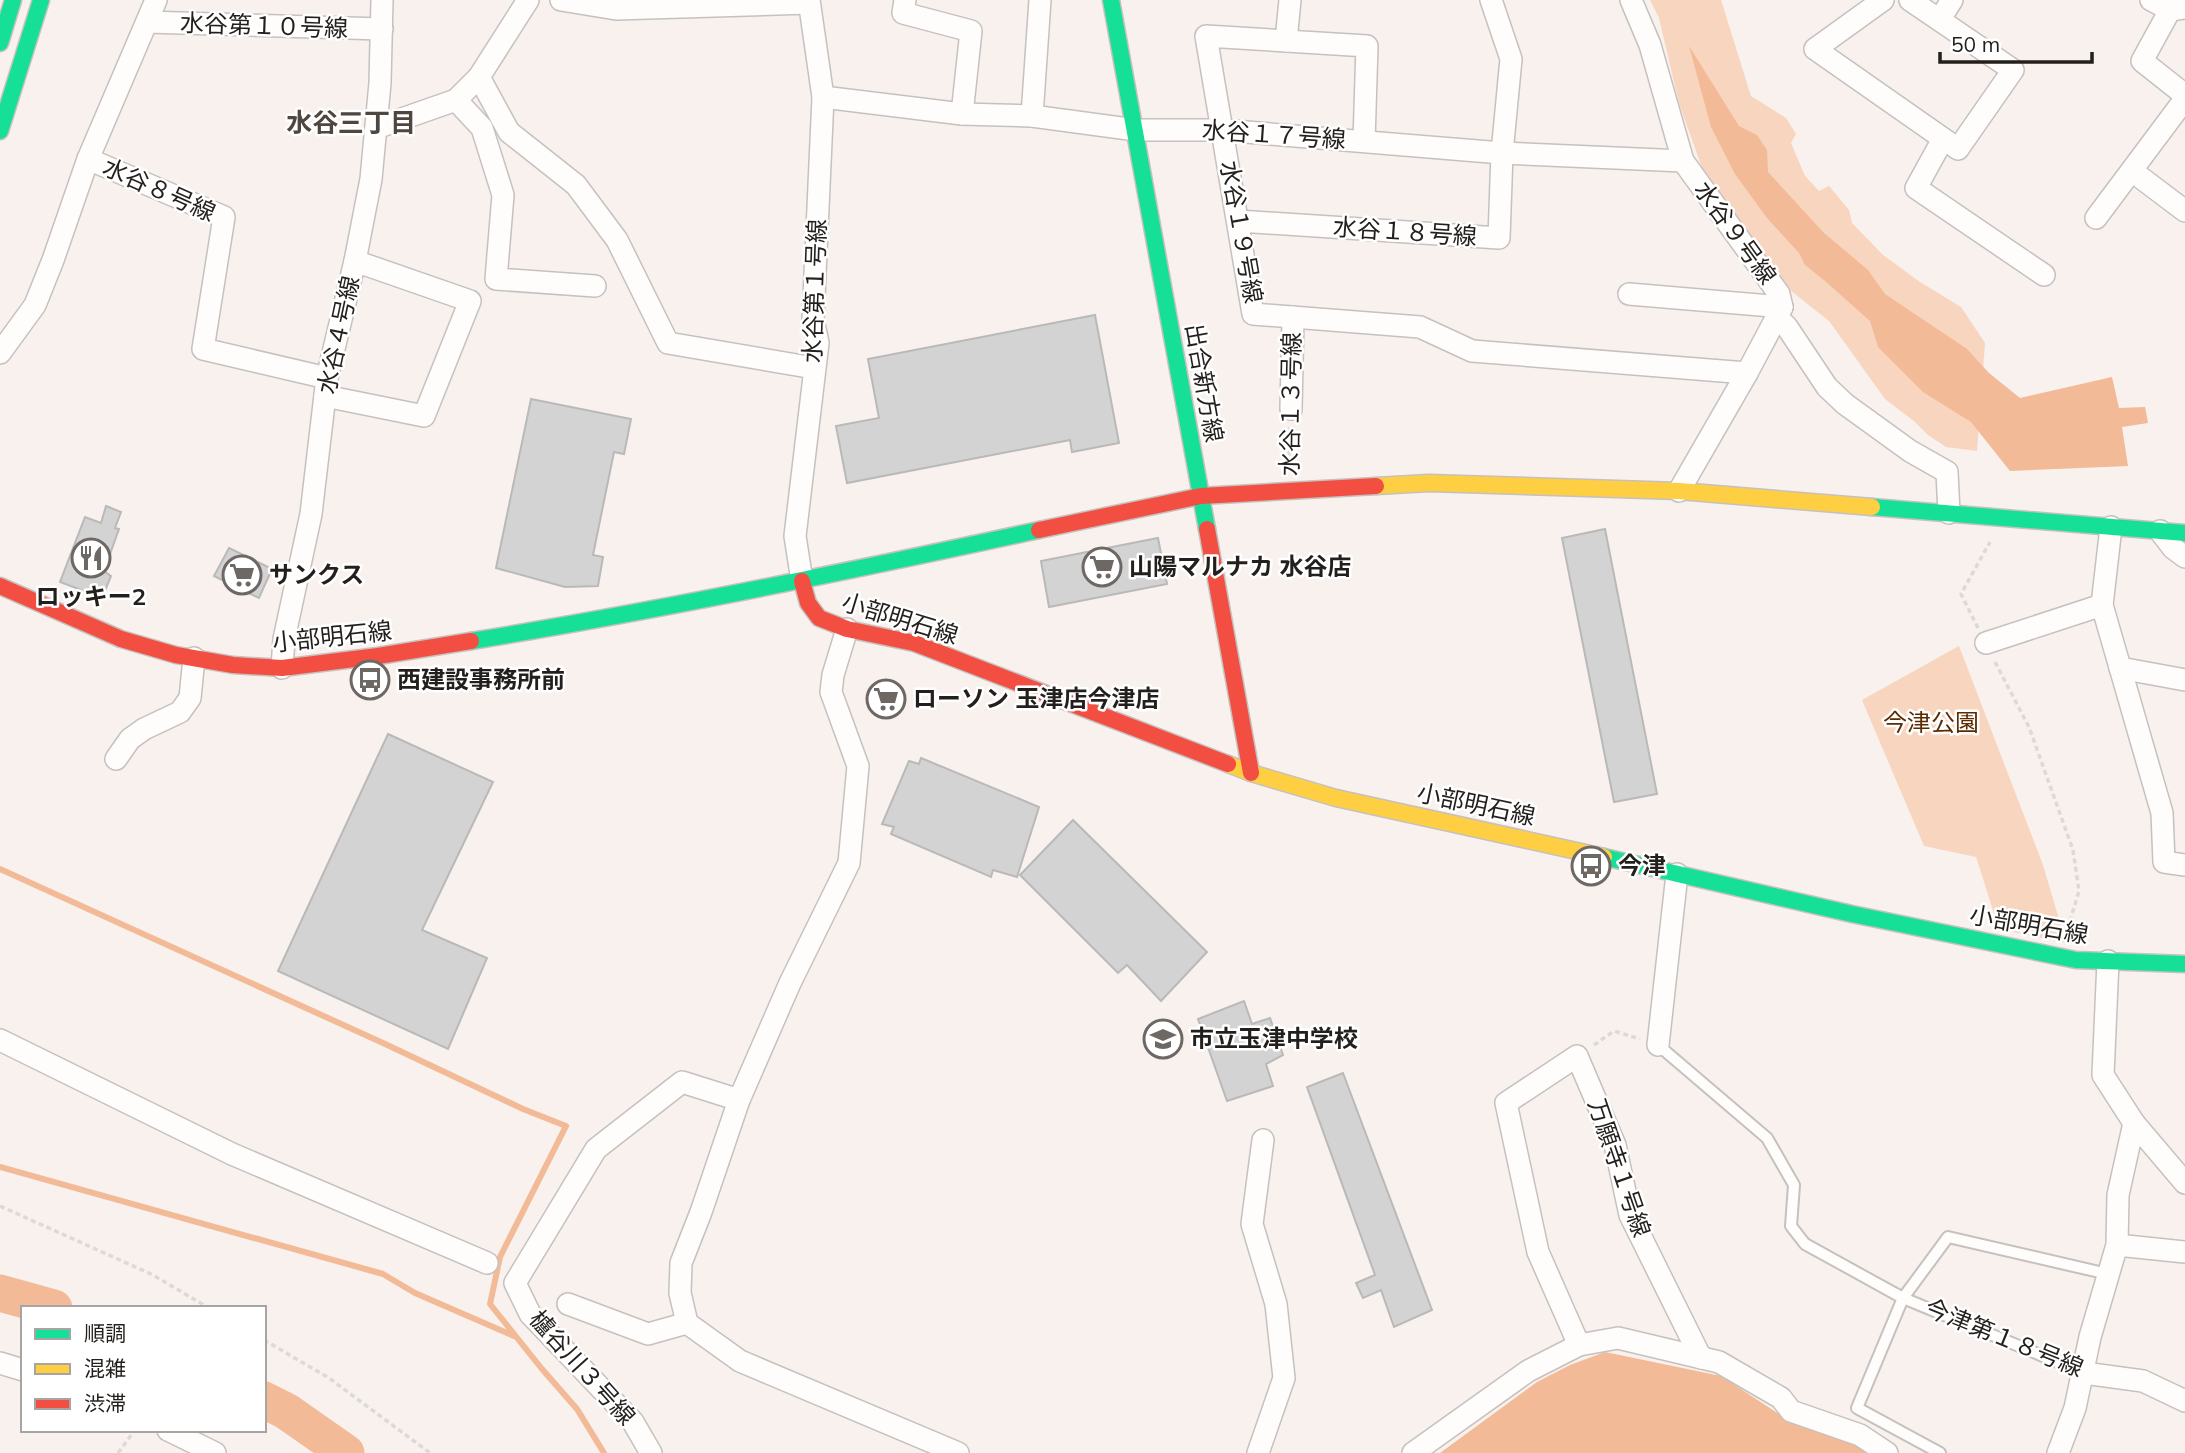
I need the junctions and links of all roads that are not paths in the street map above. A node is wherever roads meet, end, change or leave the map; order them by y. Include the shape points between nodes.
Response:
1 (13, 0) edge
2 (41, 0) edge
3 (156, 0) edge
4 (382, 0) edge
5 (528, 0) edge
6 (561, 0) edge
7 (905, 0) edge
8 (1040, 0) edge
9 (1111, 0) edge
10 (1290, 0) edge
11 (1492, 0) edge
12 (1631, 0) edge
13 (1883, 0) edge
14 (1910, 0) edge
15 (1952, 0) edge
16 (809, 2) edge
17 (2169, 6) edge
18 (1940, 19) junction
19 (147, 22) junction
20 (382, 29) junction
21 (1286, 41) junction
22 (0, 43) edge
23 (480, 77) junction
24 (823, 97) junction
25 (2185, 97) edge
26 (456, 100) junction
27 (962, 114) junction
28 (1032, 116) junction
29 (376, 128) junction
30 (1136, 130) junction
31 (1222, 130) junction
32 (0, 131) edge
33 (1944, 139) junction
34 (1364, 141) junction
35 (1502, 153) junction
36 (88, 159) junction
37 (1683, 161) junction
38 (2132, 171) junction
39 (2185, 211) edge
40 (2096, 218) dead end
41 (1237, 221) junction
42 (355, 261) junction
43 (2043, 275) dead end
44 (595, 286) dead end
45 (1629, 294) dead end
46 (1779, 312) junction
47 (1293, 317) junction
48 (0, 353) edge
49 (814, 368) junction
50 (1747, 373) junction
51 (326, 387) junction
52 (1291, 409) road end
53 (1679, 491) junction
54 (1201, 496) junction
55 (1949, 513) junction
56 (2111, 527) junction
57 (2160, 531) junction
58 (2185, 533) edge
59 (2185, 557) edge
60 (802, 581) junction
61 (0, 586) edge
62 (2102, 605) junction
63 (847, 629) junction
64 (1986, 643) road end
65 (194, 658) junction
66 (282, 668) junction
67 (2120, 668) junction
68 (2185, 680) edge
69 (117, 759) dead end
70 (1251, 773) junction
71 (2185, 865) edge
72 (1677, 874) junction
73 (2108, 961) junction
74 (2185, 964) edge
75 (0, 1040) edge
76 (1658, 1045) joint
77 (739, 1100) junction
78 (2134, 1124) junction
79 (1263, 1140) dead end
80 (2185, 1183) edge
81 (2117, 1245) junction
82 (2185, 1252) edge
83 (487, 1264) dead end
84 (2108, 1274) junction
85 (1903, 1298) junction
86 (568, 1304) dead end
87 (687, 1323) junction
88 (1579, 1345) junction
89 (1701, 1358) junction
90 (0, 1363) edge
91 (21, 1369) edge
92 (2084, 1373) junction
93 (2185, 1401) edge
94 (172, 1432) edge
95 (215, 1453) edge
96 (650, 1453) edge
97 (958, 1453) edge
98 (1258, 1453) edge
99 (1413, 1453) edge
100 (1887, 1453) edge
101 (1940, 1453) edge
102 (2058, 1453) edge

1 - 22 main road
2 - 32 main road
3 - 19 street
4 - 20 street, 水谷４号線
5 - 23 street
6 - 16 street via 616,9
7 - 27 street via 903,13 971,31
8 - 28 street
9 - 30 main road, 出合新方線
10 - 21 street
11 - 35 street, 水谷１８号線 via 1510,59
12 - 37 street, 水谷９号線 via 1650,45
13 - 33 street via 1815,49
14 - 18 street
15 - 18 street
16 - 24 street, 水谷第１号線
17 - 25 street via 2142,61
18 - 33 street via 2014,69 1958,149
19 - 20 street, 水谷第１０号線
19 - 36 street
20 - 29 street, 水谷４号線
21 - 31 street, 水谷１９号線 via 1206,36
21 - 34 street, 水谷１９号線 via 1367,46
23 - 26 street
23 - 49 street via 509,132 576,185 617,240 668,343
24 - 27 street, 水谷１７号線
24 - 49 street, 水谷第１号線
25 - 38 street
26 - 29 street
26 - 44 street via 482,128 503,195 496,279
27 - 28 street, 水谷１７号線
28 - 30 street, 水谷１７号線
29 - 42 street, 水谷４号線
30 - 31 street, 水谷１７号線
30 - 54 main road, 出合新方線
31 - 34 street, 水谷１７号線
31 - 41 street, 水谷１９号線
33 - 43 street via 1916,188
34 - 35 street, 水谷１７号線
35 - 37 street, 水谷１７号線
35 - 41 street, 水谷１８号線 via 1499,238
36 - 48 street via 35,305
36 - 51 street, 水谷８号線 via 224,216 203,349
37 - 46 street, 水谷９号線 via 1779,294
38 - 39 street
38 - 40 street
41 - 47 street, 水谷１９号線 via 1253,314
42 - 51 street, 水谷４号線
42 - 51 street via 470,301 424,416
45 - 46 street
46 - 50 street, 水谷９号線
46 - 55 street via 1836,396 1910,451 1947,472
47 - 50 street, 水谷１９号線 via 1420,327 1472,351
47 - 52 street, 水谷１３号線
49 - 60 street, 水谷第１号線 via 795,536
50 - 53 street, 水谷９号線
51 - 66 street, 水谷４号線 via 311,514
53 - 54 main road, 小部明石線 via 1429,483
53 - 55 main road, 小部明石線
54 - 60 main road, 小部明石線
54 - 70 main road, 出合新方線
55 - 56 main road, 小部明石線
56 - 57 main road, 小部明石線
56 - 62 street
57 - 58 main road, 小部明石線
57 - 59 street
60 - 63 main road, 小部明石線 via 808,603 819,618
60 - 66 main road, 小部明石線 via 562,626
61 - 65 main road, 小部明石線 via 121,639
62 - 64 street
62 - 67 street
63 - 70 main road, 小部明石線 via 914,643
63 - 77 street via 831,692 858,766 849,863
65 - 66 main road, 小部明石線
65 - 69 street via 190,698 180,712 130,739
67 - 68 street
67 - 71 street via 2161,813 2164,862
70 - 72 main road, 小部明石線 via 1336,798
72 - 73 main road, 小部明石線 via 2076,960
72 - 76 street
73 - 74 main road, 小部明石線
73 - 78 street via 2103,1075
75 - 83 street via 232,1154
76 - 85 lane, 今津第１８号線 via 1767,1138 1794,1185 1791,1226 1805,1244
77 - 87 street via 681,1263
77 - 96 street, 櫨谷川３号線 via 682,1082 596,1149 515,1283 530,1314 632,1422
78 - 80 street
78 - 81 street via 2118,1195
79 - 98 street via 1252,1224 1276,1304 1284,1378
81 - 82 street
81 - 84 street
84 - 85 lane via 1948,1237
84 - 92 street
85 - 92 lane, 今津第１８号線
85 - 101 lane via 1857,1408
86 - 87 street via 648,1334
87 - 97 street via 740,1361
88 - 89 street via 1618,1339
88 - 89 street, 万願寺１号線 via 1538,1252 1506,1103 1577,1056 1615,1145 1630,1215
88 - 99 street via 1528,1371
89 - 100 street via 1786,1392 1791,1411 1860,1435
90 - 91 street
92 - 93 street, 今津第１８号線 via 2143,1381
92 - 102 street
94 - 95 street

